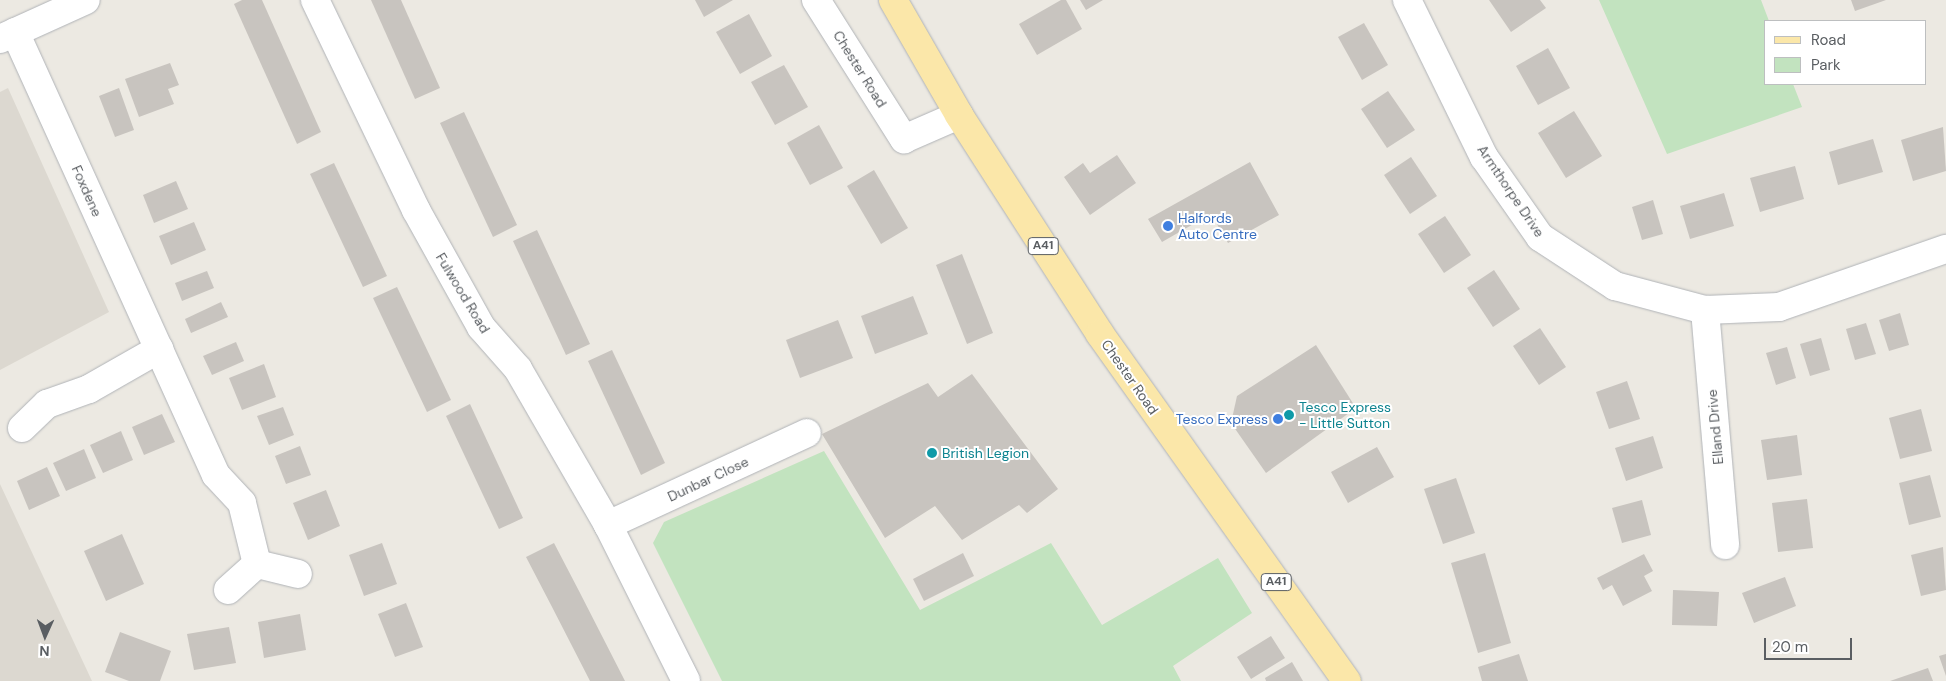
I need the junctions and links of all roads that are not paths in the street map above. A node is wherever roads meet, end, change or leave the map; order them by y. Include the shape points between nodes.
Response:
1 (86, 0) edge
2 (315, 0) edge
3 (816, 0) edge
4 (894, 0) edge
5 (1406, 0) edge
6 (7, 36) edge
7 (959, 115) junction
8 (1944, 257) edge
9 (1704, 310) junction
10 (159, 349) junction
11 (22, 428) dead end
12 (807, 433) dead end
13 (608, 525) junction
14 (1725, 545) dead end
15 (257, 564) junction
16 (298, 574) dead end
17 (228, 590) dead end
18 (686, 681) edge
19 (1347, 681) edge

1 - 6 street
2 - 13 street, Fulwood Road via 452,276 481,327 518,369
3 - 7 street, Chester Road via 904,139
4 - 7 main road, Chester Road / A41
5 - 9 street, Armthorpe Drive via 1484,156 1540,237 1615,286
6 - 10 street, Foxdene
7 - 19 main road, Chester Road / A41 via 1100,334
8 - 9 street, Armthorpe Drive via 1779,307
9 - 14 street, Elland Drive
10 - 11 street via 89,389 47,404
10 - 15 street, Foxdene via 216,475 242,503
12 - 13 street, Dunbar Close
13 - 18 street, Fulwood Road
15 - 16 street
15 - 17 street

